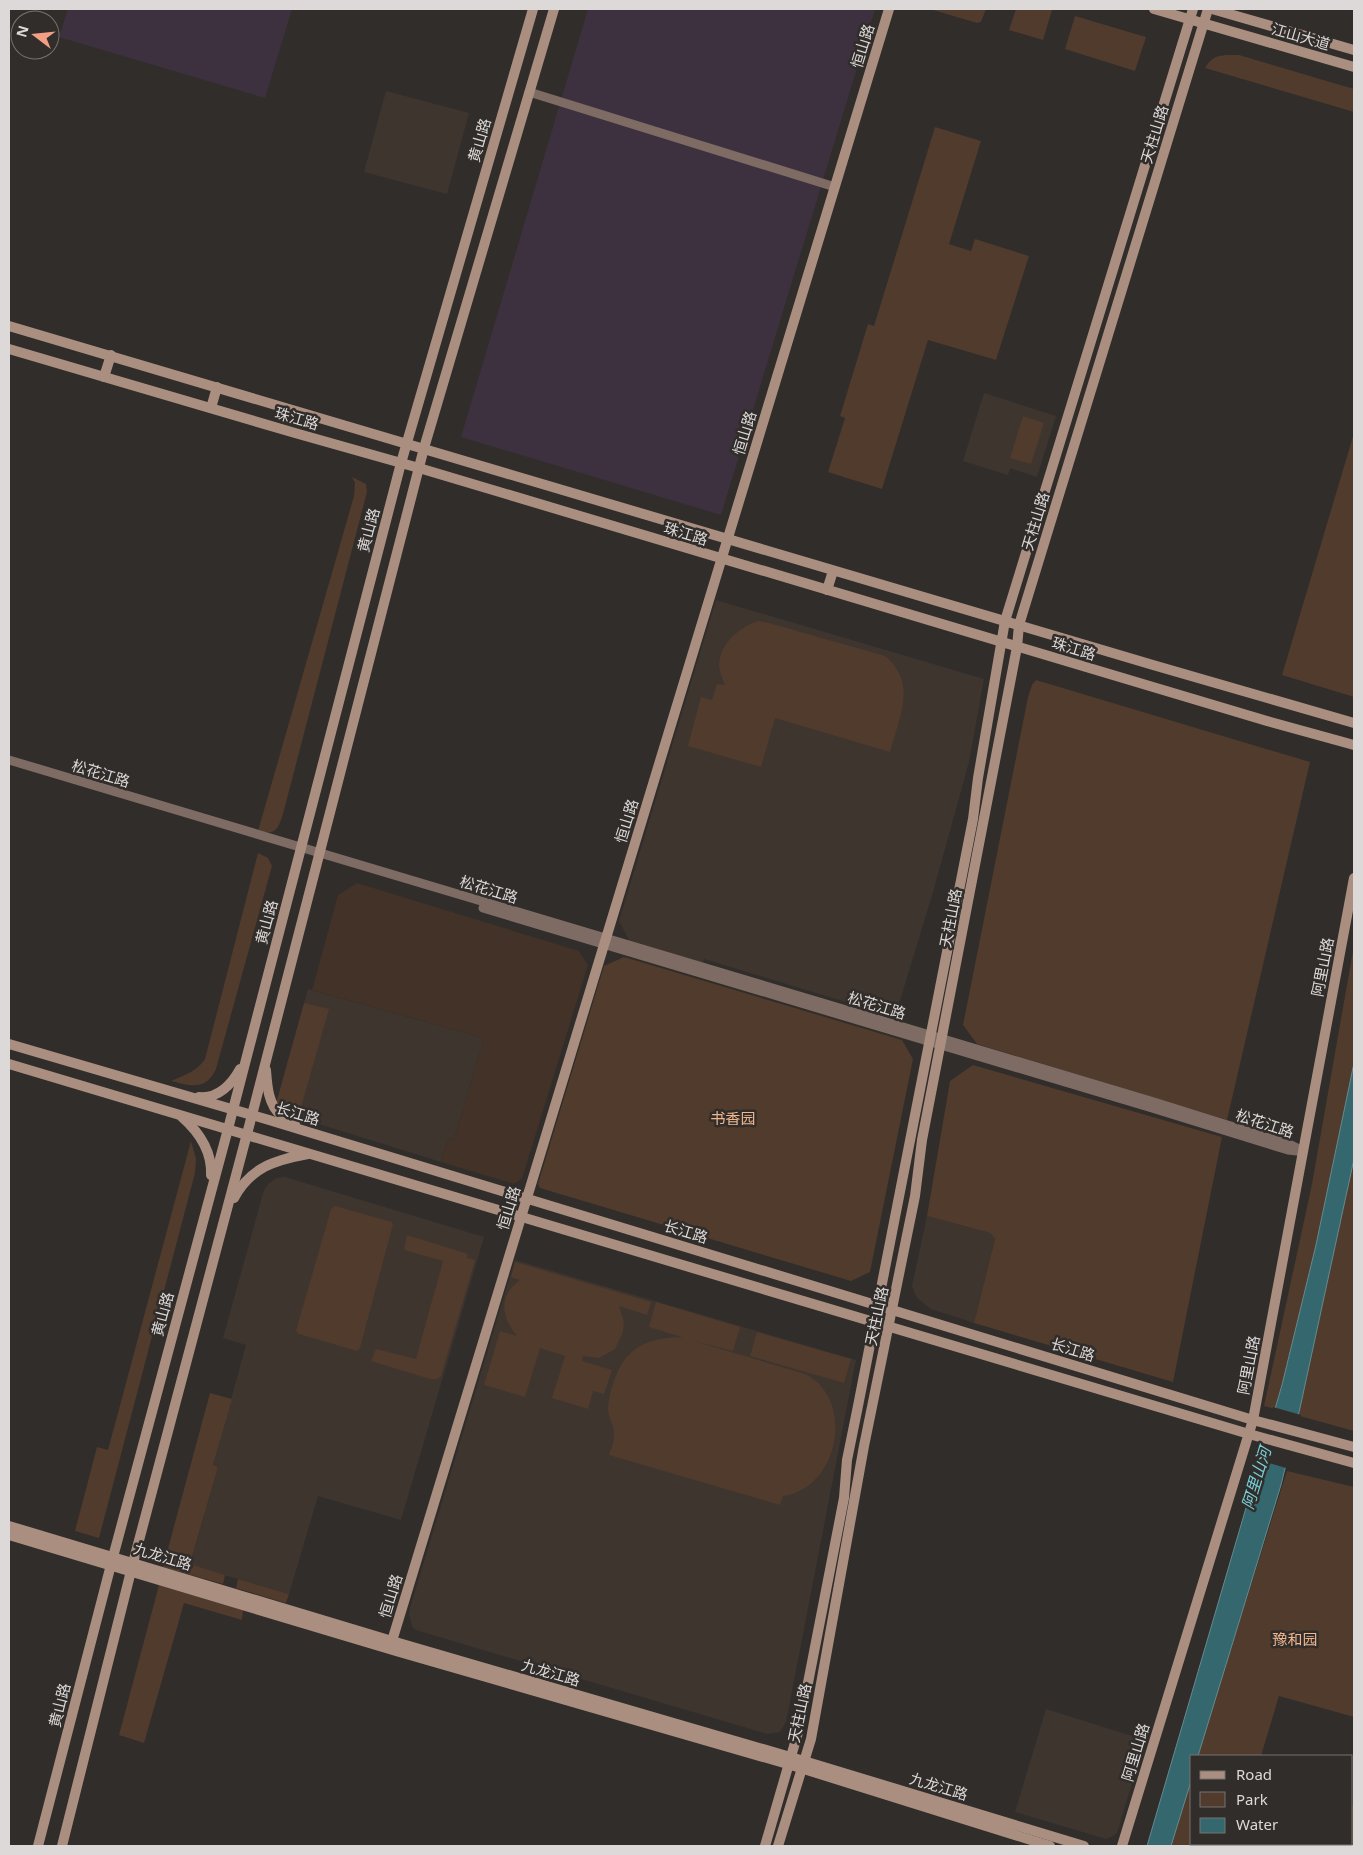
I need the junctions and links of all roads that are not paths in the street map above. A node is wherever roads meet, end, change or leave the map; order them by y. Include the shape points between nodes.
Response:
1 (533, 9) edge
2 (554, 9) edge
3 (883, 9) edge
4 (889, 9) edge
5 (1154, 9) edge
6 (1193, 9) edge
7 (1210, 9) edge
8 (1190, 19) junction
9 (1204, 23) junction
10 (1354, 50) edge
11 (1354, 67) edge
12 (529, 92) junction
13 (832, 186) junction
14 (9, 326) edge
15 (9, 349) edge
16 (111, 356) junction
17 (104, 377) junction
18 (217, 387) junction
19 (211, 408) junction
20 (407, 444) junction
21 (424, 448) junction
22 (401, 463) junction
23 (419, 468) junction
24 (725, 538) junction
25 (719, 558) junction
26 (832, 570) junction
27 (827, 590) junction
28 (1005, 621) junction
29 (1019, 625) junction
30 (1001, 642) junction
31 (1017, 647) junction
32 (1354, 722) edge
33 (1354, 746) edge
34 (9, 760) edge
35 (9, 766) edge
36 (300, 850) junction
37 (318, 856) junction
38 (1354, 878) edge
39 (603, 940) junction
40 (936, 1040) junction
41 (9, 1044) edge
42 (266, 1059) junction
43 (246, 1060) junction
44 (9, 1064) edge
45 (191, 1097) junction
46 (233, 1109) junction
47 (180, 1114) junction
48 (252, 1115) junction
49 (228, 1129) junction
50 (308, 1132) junction
51 (246, 1134) junction
52 (1304, 1151) junction
53 (310, 1154) junction
54 (211, 1190) junction
55 (524, 1198) junction
56 (225, 1214) junction
57 (519, 1216) junction
58 (878, 1305) junction
59 (893, 1310) junction
60 (874, 1322) junction
61 (889, 1326) junction
62 (1253, 1420) junction
63 (1249, 1434) junction
64 (1354, 1447) edge
65 (1354, 1463) edge
66 (9, 1526) edge
67 (9, 1535) edge
68 (112, 1561) junction
69 (132, 1567) junction
70 (389, 1641) junction
71 (790, 1761) junction
72 (803, 1765) junction
73 (38, 1846) edge
74 (62, 1846) edge
75 (765, 1846) edge
76 (778, 1846) edge
77 (1050, 1846) edge
78 (1084, 1846) edge
79 (1122, 1846) edge

1 - 20 street, 黄山路
2 - 12 street
3 - 13 street, 恒山路
4 - 13 street, 恒山路
5 - 8 street, 江山大道
6 - 8 street, 天柱山路
7 - 9 street, 天柱山路
7 - 10 street, 江山大道
8 - 9 street, 江山大道
8 - 28 street, 天柱山路
9 - 11 street, 江山大道
9 - 29 street, 天柱山路
12 - 13 street
12 - 21 street
13 - 24 street, 恒山路
14 - 16 street, 珠江路
15 - 17 street, 珠江路
16 - 17 street
16 - 18 street, 珠江路
17 - 19 street, 珠江路
18 - 19 street
18 - 20 street, 珠江路
19 - 22 street, 珠江路
20 - 21 street, 珠江路
20 - 22 street, 黄山路
21 - 23 street
21 - 24 street, 珠江路
22 - 23 street, 珠江路
22 - 36 street, 黄山路
23 - 25 street, 珠江路
23 - 37 street
24 - 25 street, 恒山路
24 - 26 street, 珠江路
25 - 27 street, 珠江路
25 - 39 street, 恒山路
26 - 27 street
26 - 28 street, 珠江路
27 - 30 street, 珠江路
28 - 29 street, 珠江路
28 - 30 street, 天柱山路
29 - 31 street, 天柱山路
29 - 32 street, 珠江路
30 - 31 street, 珠江路
30 - 40 street, 天柱山路
31 - 33 street, 珠江路
31 - 40 street, 天柱山路
34 - 36 street, 松花江路
35 - 36 street, 松花江路
36 - 37 street, 松花江路
36 - 43 street, 黄山路
37 - 39 street, 松花江路
37 - 42 street
38 - 52 street, 阿里山路
39 - 40 street, 松花江路
39 - 55 street, 恒山路
40 - 52 street, 松花江路 via 1288,1150
40 - 58 street, 天柱山路
40 - 59 street, 天柱山路 via 915,1196
41 - 45 street, 长江路
42 - 48 street
42 - 50 street via 269,1094 276,1110
43 - 45 street via 237,1076 221,1092 204,1098
43 - 46 street, 黄山路
44 - 47 street, 长江路
45 - 46 street, 长江路
46 - 48 street, 长江路
46 - 49 street, 黄山路
47 - 49 street, 长江路
47 - 54 street via 208,1152 212,1166
48 - 50 street, 长江路
48 - 51 street
49 - 51 street, 长江路
49 - 54 street, 黄山路
50 - 55 street, 长江路
51 - 53 street, 长江路
51 - 56 street
52 - 62 street, 阿里山路
53 - 56 street via 274,1162 255,1172 239,1188
53 - 57 street, 长江路
54 - 68 street, 黄山路
55 - 57 street, 恒山路
55 - 58 street, 长江路
56 - 69 street
57 - 60 street, 长江路
57 - 70 street, 恒山路
58 - 59 street, 长江路
58 - 60 street, 天柱山路
59 - 61 street, 天柱山路
59 - 62 street, 长江路
60 - 61 street, 长江路
60 - 71 street, 天柱山路 via 844,1498
61 - 63 street, 长江路
61 - 72 street, 天柱山路 via 811,1739
62 - 63 street, 阿里山路
62 - 64 street, 长江路
63 - 65 street, 长江路
63 - 79 street, 阿里山路
66 - 68 street, 九龙江路
67 - 68 street, 九龙江路
68 - 69 street, 九龙江路
68 - 73 street, 黄山路
69 - 70 street, 九龙江路
69 - 71 street, 九龙江路 via 396,1651
69 - 74 street
70 - 71 street, 九龙江路
71 - 72 street, 九龙江路
71 - 75 street, 天柱山路
72 - 76 street, 天柱山路
72 - 77 street, 九龙江路
72 - 78 street, 九龙江路

